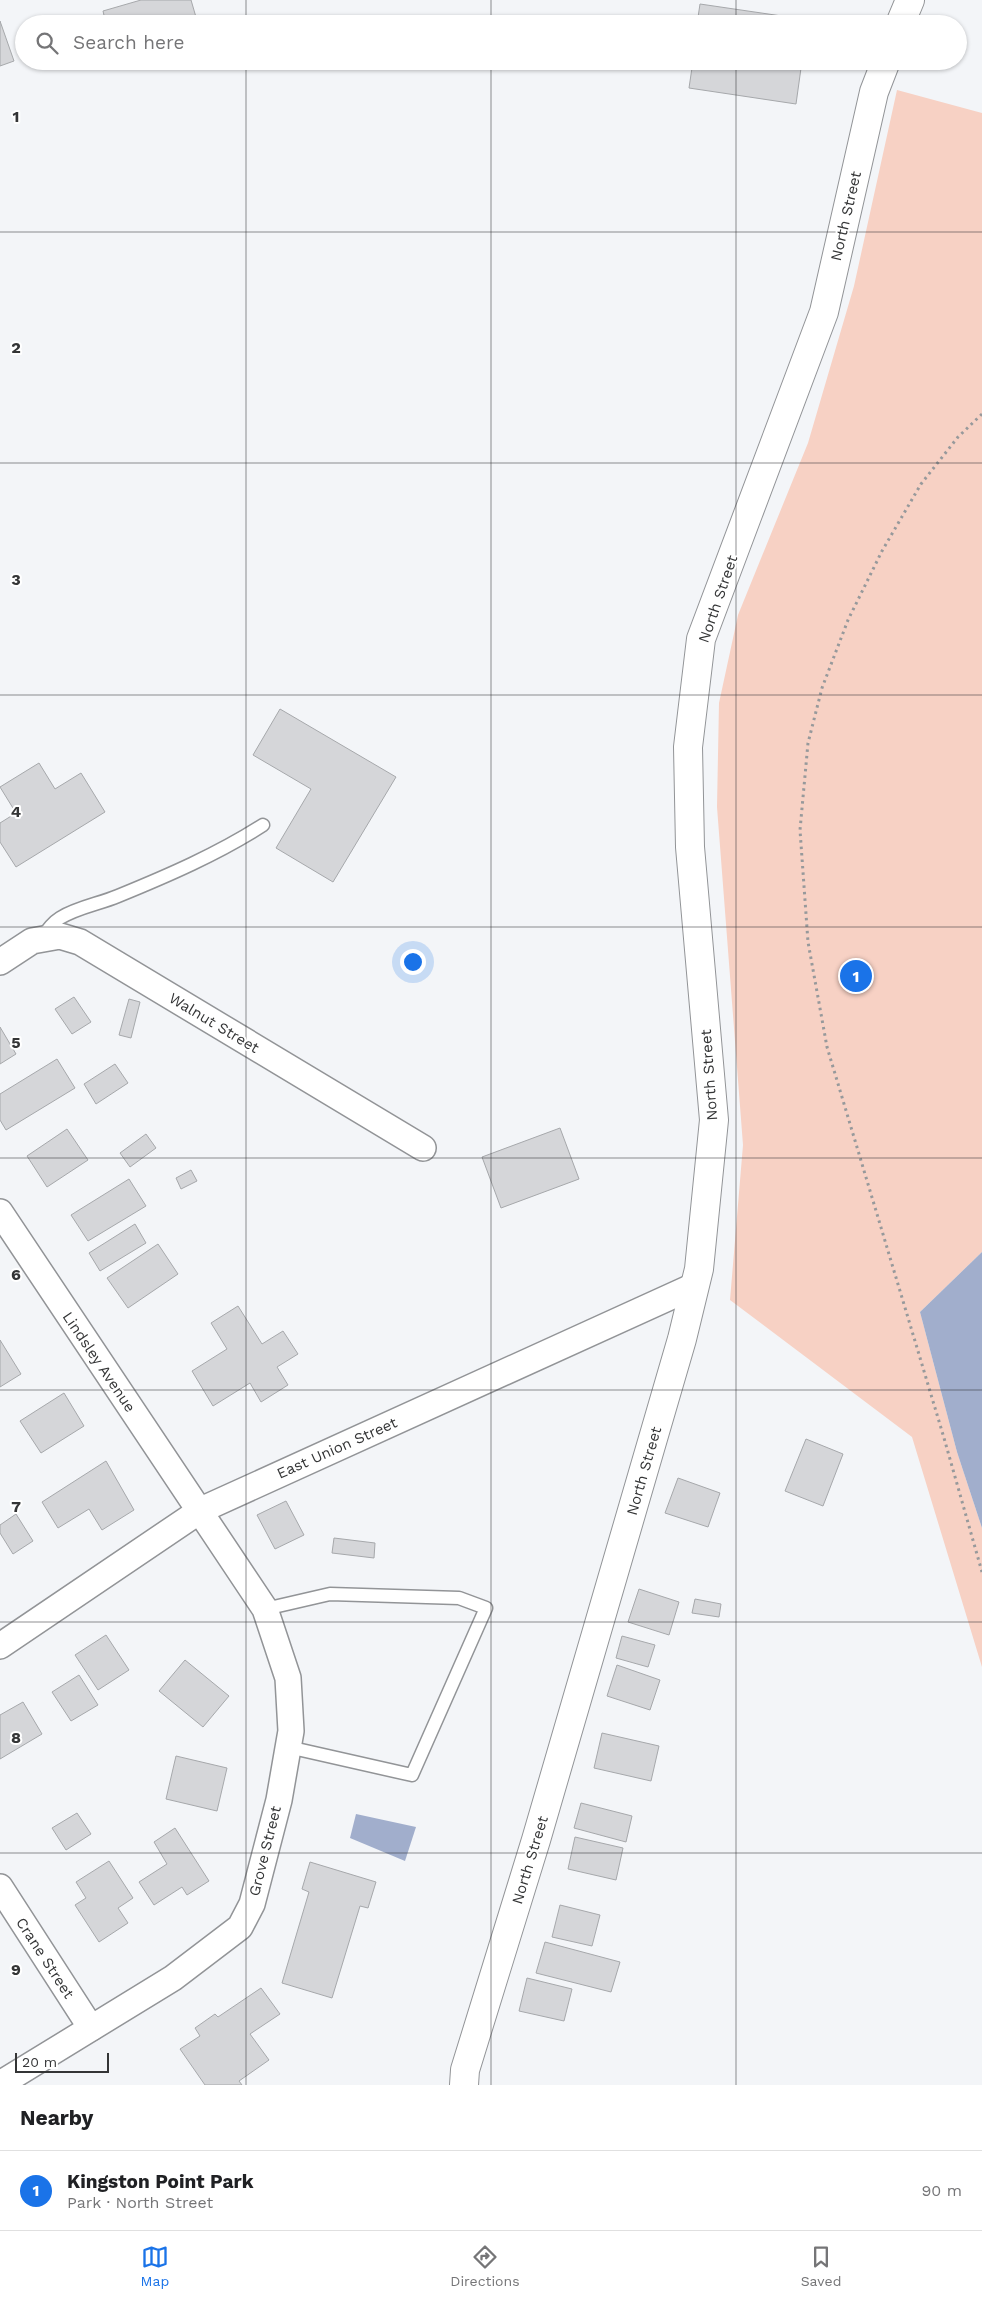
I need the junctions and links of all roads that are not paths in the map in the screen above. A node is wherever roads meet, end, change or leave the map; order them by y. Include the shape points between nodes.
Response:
1 (910, 0) edge
2 (904, 15) edge
3 (883, 70) edge
4 (262, 825) dead end
5 (41, 940) junction
6 (0, 962) edge
7 (423, 1148) dead end
8 (0, 1212) edge
9 (694, 1286) junction
10 (200, 1510) junction
11 (265, 1609) junction
12 (0, 1646) edge
13 (288, 1747) junction
14 (0, 1887) edge
15 (91, 2028) junction
16 (0, 2084) edge
17 (464, 2085) edge

1 - 2 street
3 - 9 street, North Street via 874,92 824,312 702,639 688,747 690,837 714,1120 700,1269
4 - 5 lane via 232,844 149,883 71,912 48,928
5 - 6 street, Walnut Street via 32,941
5 - 7 street, Walnut Street via 60,936 80,942
8 - 10 street, Lindsley Avenue
9 - 10 street, East Union Street
9 - 17 street, North Street via 682,1339 550,1793 465,2070
10 - 11 street, Grove Street
10 - 12 street, East Union Street
11 - 13 street, Grove Street via 288,1678 291,1731
11 - 13 lane via 330,1594 459,1598 486,1608 412,1775
13 - 15 street, Grove Street via 252,1904 240,1927 173,1978
14 - 15 street, Crane Street
15 - 16 street, Grove Street

